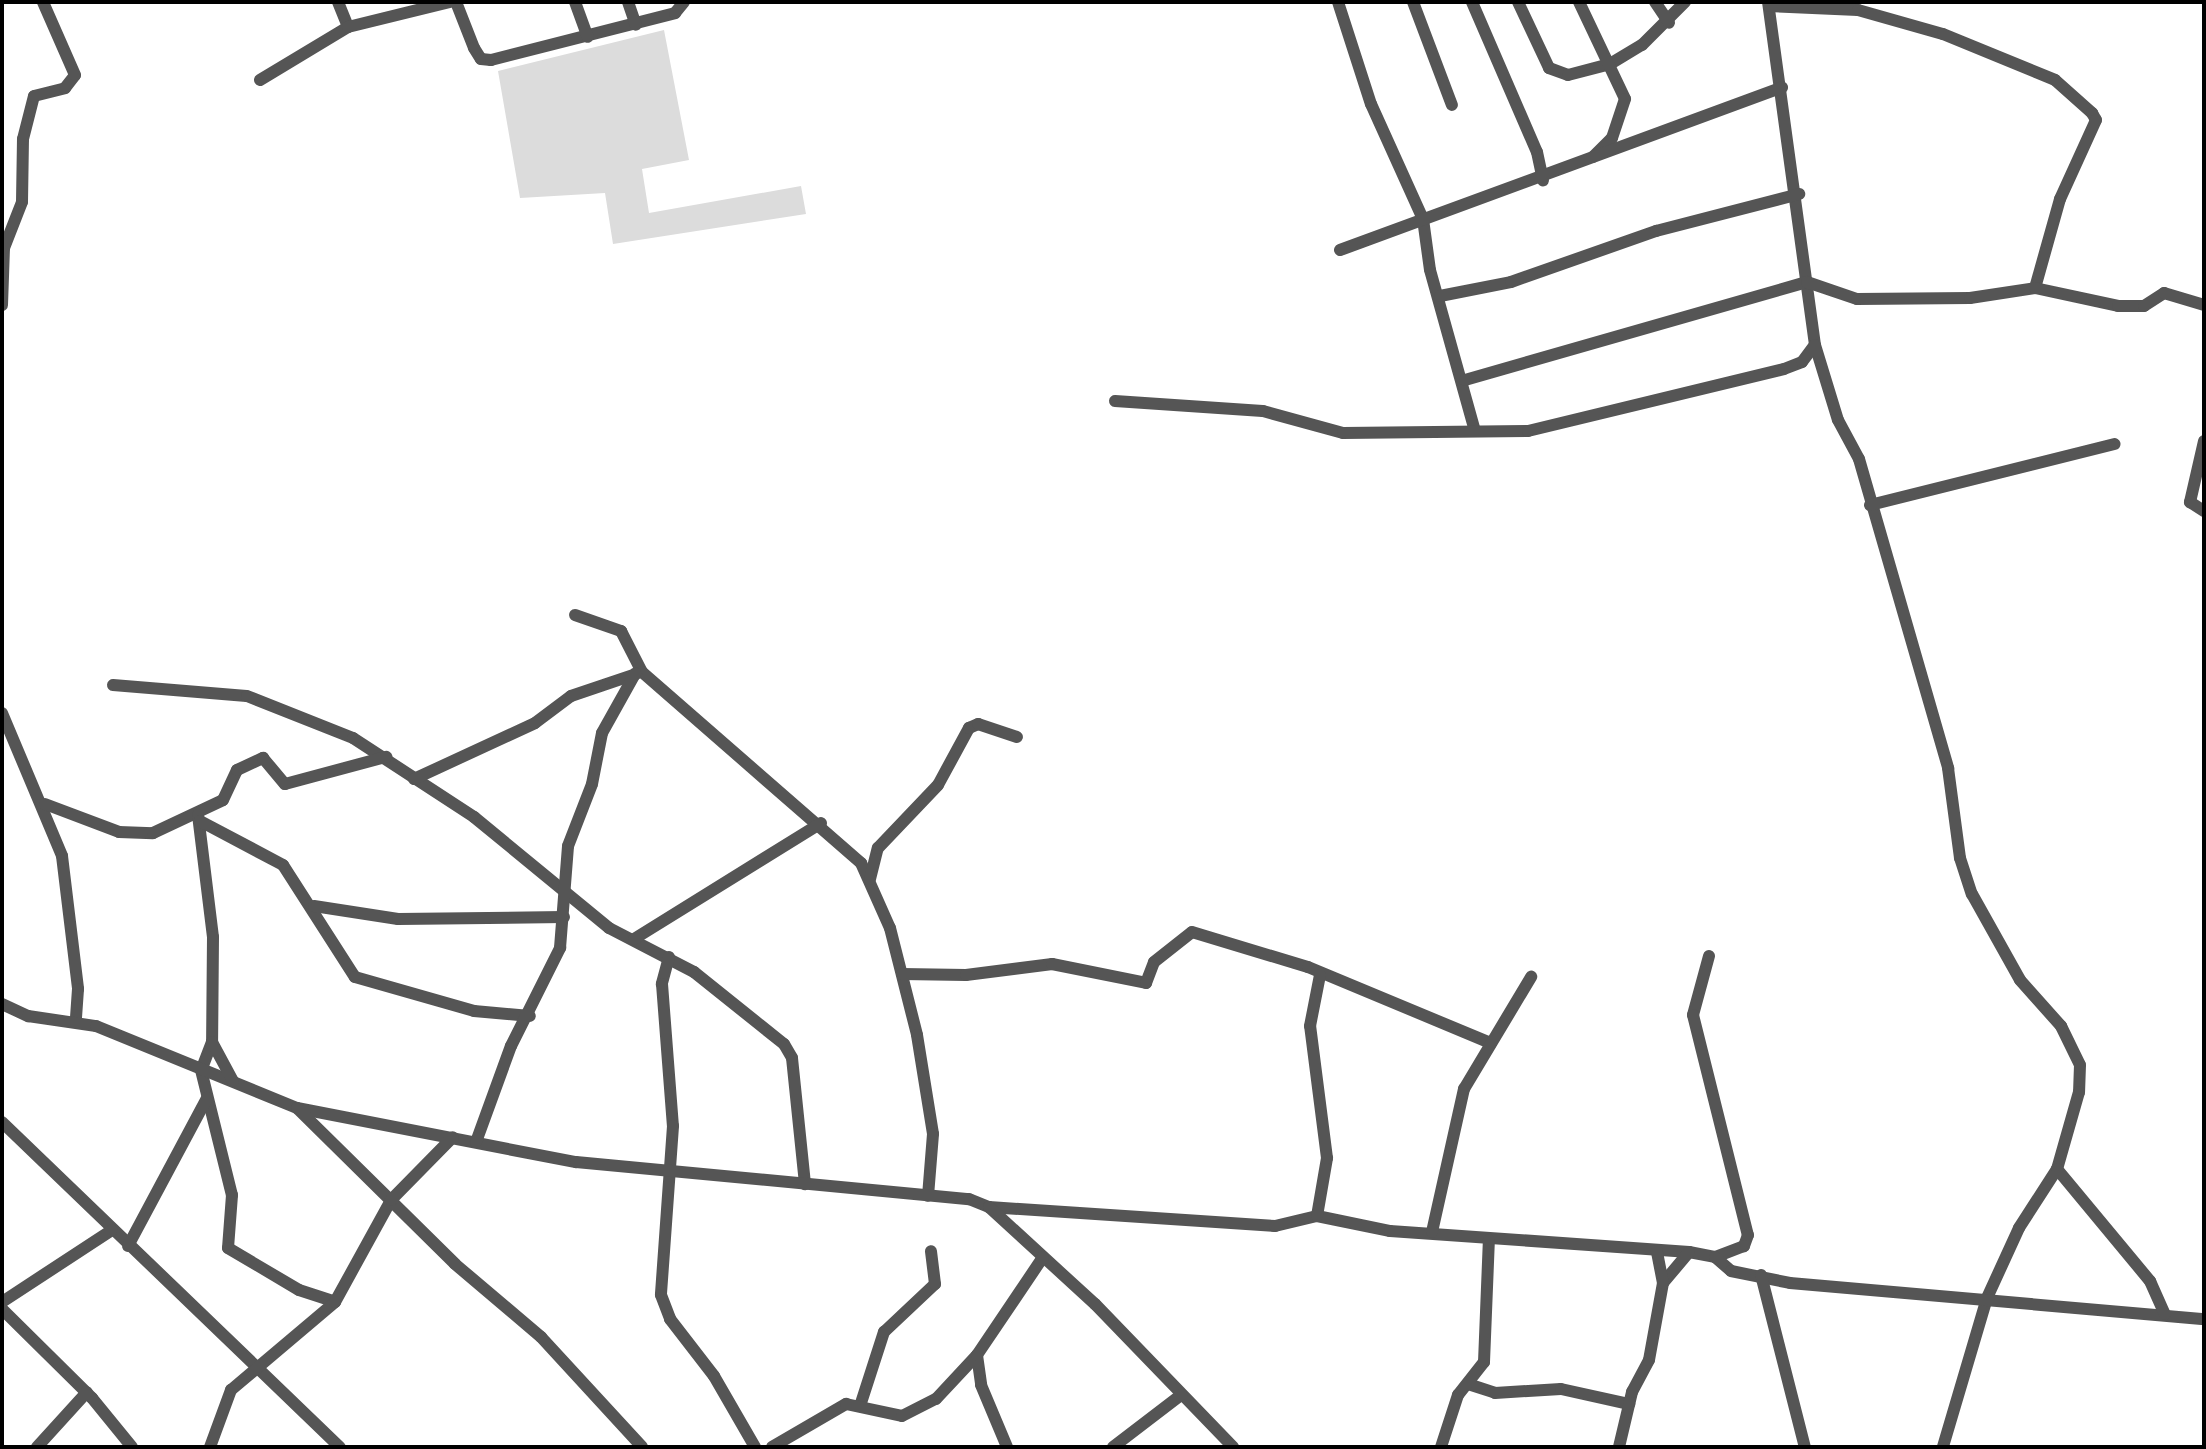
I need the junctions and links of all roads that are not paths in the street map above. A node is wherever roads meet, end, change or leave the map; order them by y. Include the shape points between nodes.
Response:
1 (43, 2) edge
2 (338, 2) edge
3 (450, 2) edge
4 (456, 2) edge
5 (575, 2) edge
6 (628, 2) edge
7 (684, 2) edge
8 (1338, 2) edge
9 (1413, 2) edge
10 (1472, 2) edge
11 (1518, 2) edge
12 (1579, 2) edge
13 (1655, 2) edge
14 (1685, 2) edge
15 (1887, 2) edge
16 (1768, 4) edge
17 (1881, 16) junction
18 (1669, 23) junction
19 (636, 25) junction
20 (348, 27) junction
21 (588, 37) junction
22 (1610, 64) junction
23 (260, 80) dead end
24 (1782, 87) junction
25 (1452, 105) dead end
26 (1588, 162) junction
27 (1543, 180) junction
28 (1799, 194) junction
29 (1423, 219) junction
30 (3, 248) edge
31 (1340, 250) dead end
32 (1807, 282) junction
33 (2035, 288) junction
34 (1440, 296) junction
35 (2, 305) edge
36 (2204, 305) edge
37 (1815, 345) junction
38 (1465, 380) junction
39 (1115, 401) dead end
40 (1475, 430) junction
41 (2204, 441) edge
42 (2115, 444) dead end
43 (1870, 505) junction
44 (2204, 512) edge
45 (575, 615) dead end
46 (638, 673) junction
47 (113, 685) dead end
48 (2, 713) edge
49 (1017, 737) dead end
50 (386, 757) junction
51 (414, 779) junction
52 (45, 804) junction
53 (199, 818) junction
54 (821, 823) junction
55 (870, 879) junction
56 (562, 885) junction
57 (314, 906) junction
58 (564, 917) junction
59 (634, 939) junction
60 (1709, 956) dead end
61 (669, 957) junction
62 (902, 974) junction
63 (1320, 975) junction
64 (1531, 977) dead end
65 (2, 1004) edge
66 (530, 1016) junction
67 (76, 1021) junction
68 (212, 1042) junction
69 (1491, 1043) junction
70 (201, 1070) junction
71 (233, 1080) junction
72 (207, 1098) junction
73 (297, 1108) junction
74 (2, 1122) edge
75 (453, 1137) junction
76 (476, 1142) junction
77 (2057, 1169) junction
78 (670, 1172) junction
79 (805, 1184) junction
80 (928, 1196) junction
81 (391, 1200) junction
82 (989, 1207) junction
83 (1317, 1216) junction
84 (111, 1230) junction
85 (1432, 1232) junction
86 (1489, 1240) junction
87 (128, 1246) junction
88 (930, 1251) dead end
89 (1657, 1251) junction
90 (1689, 1252) junction
91 (1043, 1256) junction
92 (1715, 1257) junction
93 (1761, 1275) junction
94 (1663, 1283) junction
95 (1987, 1298) junction
96 (2, 1302) edge
97 (335, 1302) junction
98 (2, 1309) edge
99 (2165, 1314) junction
100 (2204, 1319) edge
101 (977, 1355) junction
102 (252, 1367) junction
103 (1468, 1384) junction
104 (87, 1392) junction
105 (1181, 1395) junction
106 (861, 1403) junction
107 (1629, 1404) junction
108 (1946, 1446) edge
109 (37, 1447) edge
110 (132, 1447) edge
111 (210, 1447) edge
112 (340, 1447) edge
113 (642, 1447) edge
114 (755, 1447) edge
115 (772, 1447) edge
116 (1007, 1447) edge
117 (1113, 1447) edge
118 (1233, 1447) edge
119 (1441, 1447) edge
120 (1619, 1447) edge
121 (1805, 1447) edge

1 - 30 street via 75,75 65,88 34,96 23,139 22,202
2 - 20 street
3 - 20 street
4 - 21 street via 481,59
5 - 21 street
6 - 19 street
7 - 19 street via 676,13
8 - 29 street via 1371,104
9 - 25 street
10 - 27 street via 1537,152
11 - 22 street via 1549,68 1568,75
12 - 22 street
13 - 18 street
14 - 18 street
15 - 17 street
16 - 17 street
16 - 24 street
17 - 33 street via 2055,80 2096,120 2060,199
18 - 22 street
19 - 21 street
20 - 23 street
22 - 26 street via 1625,108 1612,138
24 - 26 street
24 - 28 street
26 - 27 street
27 - 29 street
28 - 32 street
28 - 34 street via 1656,231 1511,282
29 - 31 street
29 - 34 street
30 - 35 street
32 - 33 street via 1866,300 1970,298
32 - 37 street
32 - 38 street
33 - 36 street via 2118,306 2144,306 2164,293
34 - 38 street
37 - 40 street via 1808,358 1784,369 1528,430
37 - 43 street
38 - 40 street
39 - 40 street via 1263,411 1343,433
41 - 44 street via 2190,502
42 - 43 street
43 - 77 street via 1948,768 1960,858 1972,894 2020,980 2061,1026 2080,1065 2079,1092
45 - 46 street via 621,631
46 - 51 street via 571,696 535,723
46 - 54 street
46 - 56 street via 602,733
47 - 50 street via 264,700
48 - 52 street
49 - 55 street via 978,724 969,728 938,785 878,848
50 - 51 street
50 - 53 street via 285,784 262,758 237,770 223,800
51 - 56 street
52 - 53 street via 136,835
52 - 67 street via 62,856 78,989
53 - 57 street via 280,862
53 - 68 street via 213,937
54 - 55 street
54 - 59 street
55 - 62 street
56 - 58 street
56 - 59 street via 609,928
57 - 58 street via 398,919
57 - 66 street via 321,929 355,977 474,1011
58 - 66 street via 560,948
59 - 61 street
60 - 92 street via 1693,1015 1720,1141 1748,1224 1744,1246
61 - 78 street via 662,984 673,1126
61 - 79 street via 784,1044 798,1078
62 - 63 street via 967,975 1052,964 1146,983 1154,962 1192,932
62 - 80 street via 933,1134
63 - 69 street
63 - 83 street via 1310,1026 1328,1158
64 - 69 street
65 - 67 street via 28,1016
66 - 76 street via 511,1046
67 - 70 street
68 - 70 street
68 - 71 street
69 - 85 street via 1464,1089
70 - 71 street
70 - 72 street
71 - 73 street
72 - 87 street
72 - 97 street via 232,1195 228,1248 299,1290
73 - 75 street
73 - 81 street
74 - 84 street
75 - 76 street
75 - 81 street
76 - 78 street
77 - 95 street via 2019,1228
77 - 99 street via 2150,1281
78 - 79 street
78 - 114 street via 663,1304
79 - 80 street
80 - 82 street via 969,1199
81 - 97 street
81 - 113 street via 524,1329 541,1337
82 - 83 street via 1275,1226
82 - 91 street
83 - 85 street via 1390,1231
84 - 87 street
84 - 96 street
85 - 86 street
86 - 89 street
86 - 103 street via 1490,1332 1484,1362
87 - 102 street
88 - 106 street via 935,1284 884,1332
89 - 90 street
89 - 94 street
90 - 92 street
90 - 94 street
91 - 101 street
91 - 105 street
92 - 93 street via 1731,1271
93 - 95 street via 1790,1283
93 - 121 street
94 - 107 street via 1649,1360
95 - 99 street via 2073,1312
95 - 108 street
97 - 102 street
98 - 104 street
99 - 100 street
101 - 106 street via 936,1399 908,1415
101 - 116 street via 981,1385
102 - 111 street via 230,1390
102 - 112 street
103 - 107 street via 1495,1393 1561,1389
103 - 119 street via 1458,1395
104 - 109 street
104 - 110 street
105 - 117 street
105 - 118 street
106 - 115 street via 846,1404
107 - 120 street

